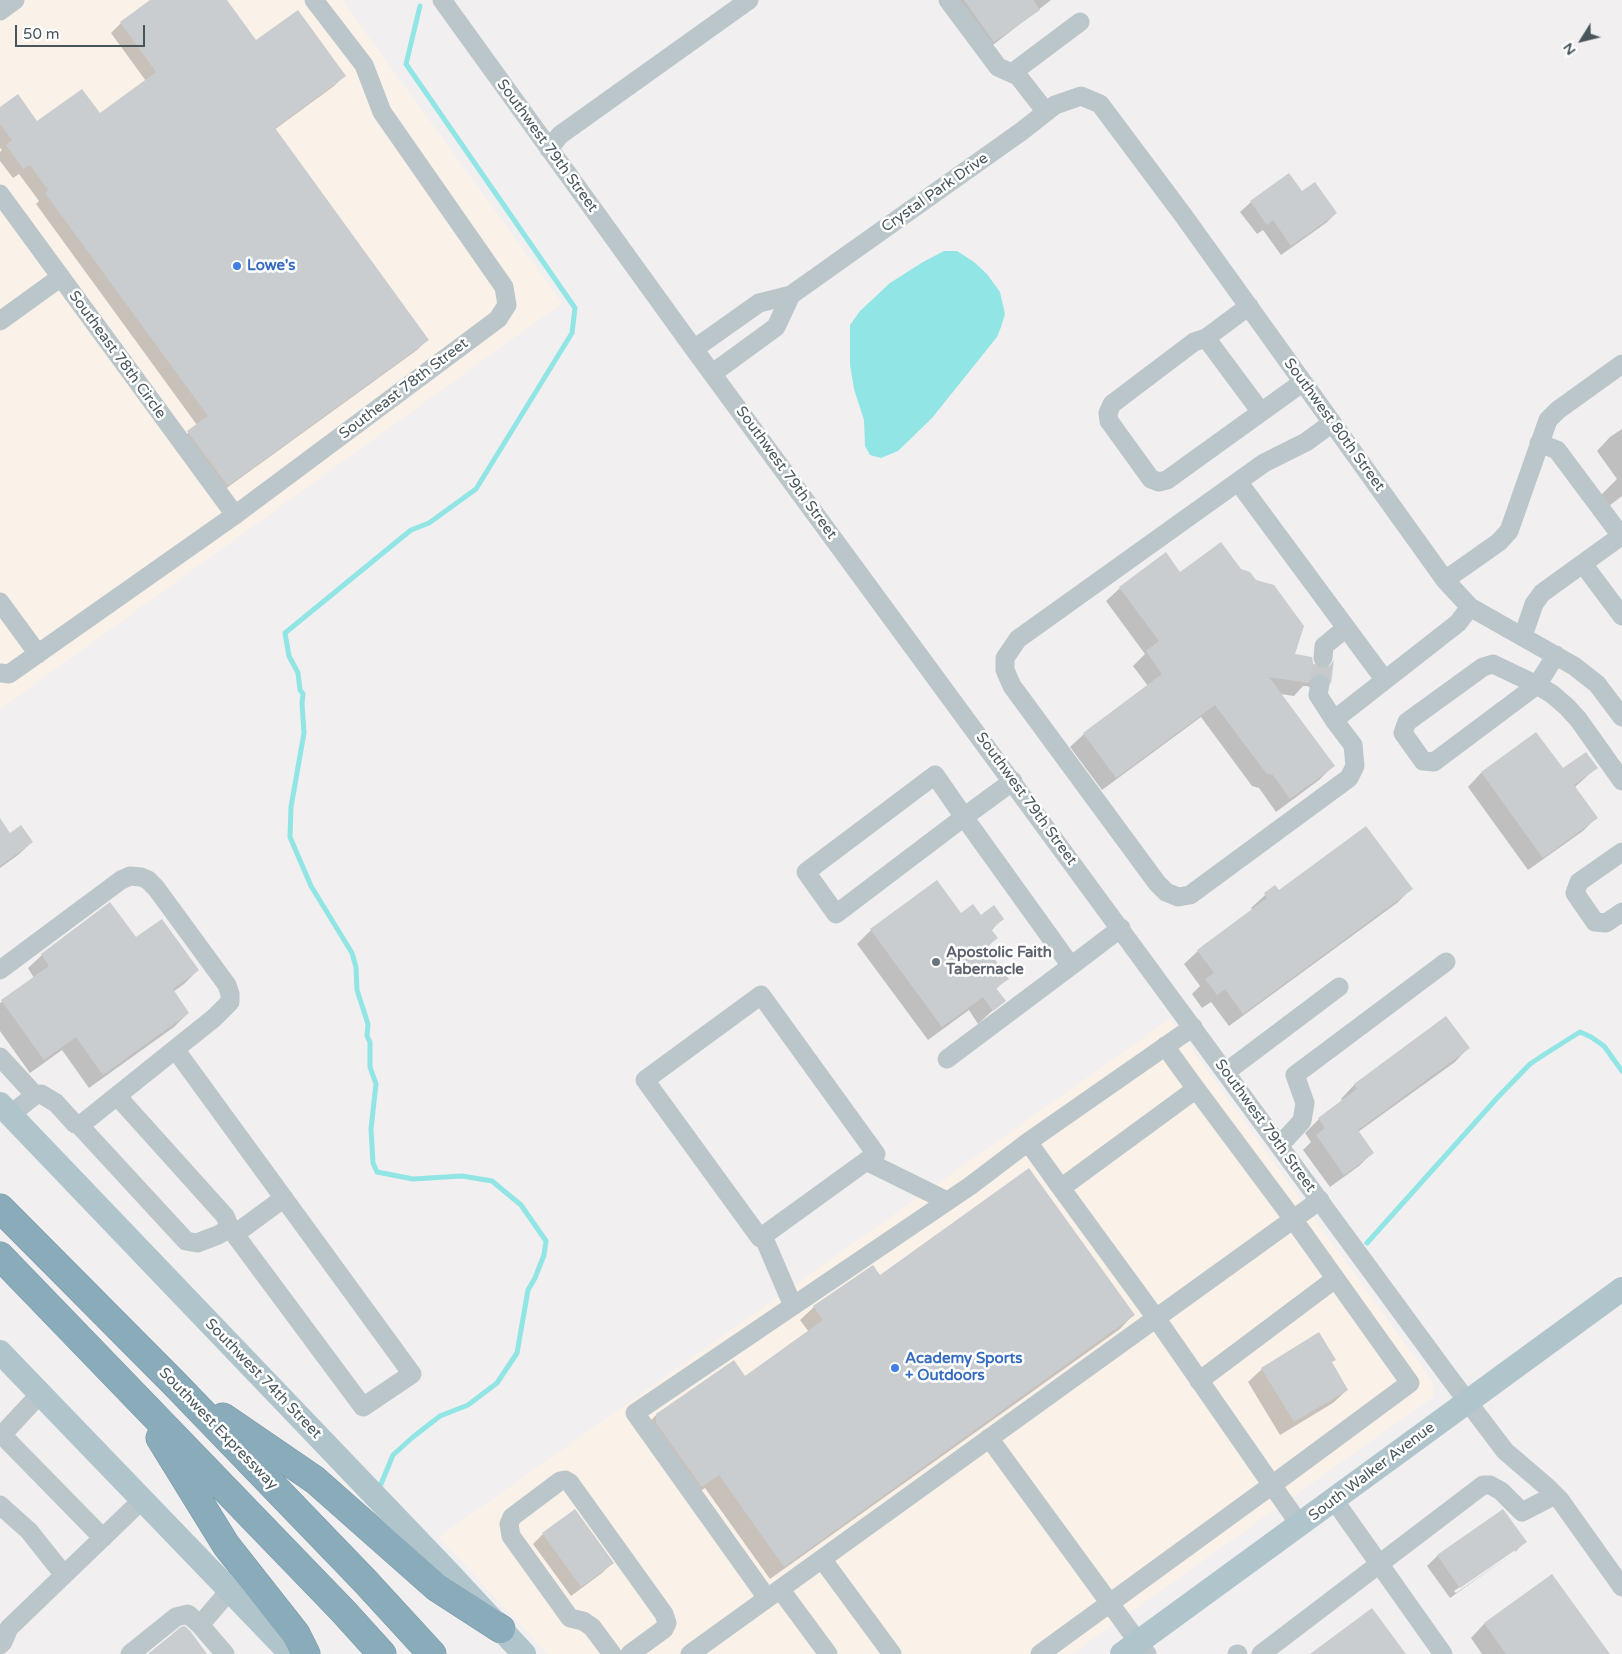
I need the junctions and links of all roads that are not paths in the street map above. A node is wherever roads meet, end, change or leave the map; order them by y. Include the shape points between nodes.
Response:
1 (15, 0) edge
2 (314, 0) edge
3 (442, 0) edge
4 (749, 0) edge
5 (948, 0) edge
6 (0, 11) edge
7 (1080, 22) dead end
8 (1012, 73) junction
9 (1081, 96) joint
10 (1046, 112) junction
11 (549, 148) junction
12 (0, 194) edge
13 (61, 277) junction
14 (791, 295) junction
15 (1249, 306) junction
16 (0, 321) edge
17 (1206, 338) junction
18 (694, 349) junction
19 (1622, 364) edge
20 (713, 373) junction
21 (1303, 382) junction
22 (1260, 412) junction
23 (1332, 423) junction
24 (1539, 443) junction
25 (1239, 483) junction
26 (235, 515) junction
27 (1622, 536) edge
28 (1583, 564) junction
29 (1445, 580) junction
30 (0, 602) edge
31 (1470, 607) junction
32 (1622, 616) edge
33 (1346, 628) junction
34 (1522, 636) junction
35 (38, 654) junction
36 (1556, 655) junction
37 (1322, 658) tunnel mouth
38 (0, 672) edge
39 (1384, 679) junction
40 (1320, 684) tunnel mouth
41 (1537, 684) junction
42 (1622, 717) edge
43 (1334, 720) junction
44 (1013, 781) junction
45 (1622, 781) edge
46 (964, 818) junction
47 (1622, 852) edge
48 (1622, 912) edge
49 (1121, 928) junction
50 (1446, 962) dead end
51 (1071, 966) junction
52 (0, 970) edge
53 (1339, 987) dead end
54 (1193, 1027) junction
55 (1165, 1046) junction
56 (175, 1049) junction
57 (0, 1057) edge
58 (946, 1060) dead end
59 (1226, 1072) junction
60 (1196, 1090) junction
61 (35, 1095) junction
62 (117, 1096) junction
63 (5, 1110) edge
64 (79, 1125) junction
65 (1028, 1142) junction
66 (1280, 1146) junction
67 (866, 1161) junction
68 (1062, 1188) junction
69 (284, 1198) junction
70 (1320, 1200) junction
71 (947, 1201) junction
72 (0, 1208) edge
73 (1293, 1220) junction
74 (233, 1231) junction
75 (763, 1236) junction
76 (0, 1256) edge
77 (1335, 1279) junction
78 (1622, 1289) edge
79 (793, 1306) junction
80 (1156, 1318) junction
81 (0, 1352) edge
82 (1199, 1381) junction
83 (174, 1383) junction
84 (132, 1392) junction
85 (40, 1394) junction
86 (1467, 1401) junction
87 (1, 1436) edge
88 (989, 1438) junction
89 (1272, 1485) junction
90 (1555, 1495) junction
91 (143, 1499) junction
92 (1334, 1500) junction
93 (0, 1505) edge
94 (1300, 1525) junction
95 (103, 1538) junction
96 (822, 1559) junction
97 (1379, 1564) junction
98 (64, 1575) junction
99 (1622, 1587) edge
100 (230, 1590) junction
101 (774, 1594) junction
102 (1110, 1603) junction
103 (200, 1625) junction
104 (501, 1629) junction
105 (0, 1645) edge
106 (1136, 1650) edge
107 (217, 1652) edge
108 (130, 1654) edge
109 (291, 1654) edge
110 (306, 1654) edge
111 (382, 1654) edge
112 (432, 1654) edge
113 (524, 1654) edge
114 (612, 1654) edge
115 (630, 1654) edge
116 (690, 1654) edge
117 (828, 1654) edge
118 (892, 1654) edge
119 (1040, 1654) edge
120 (1261, 1654) edge
121 (1443, 1654) edge

1 - 6 street
2 - 26 street, Southeast 78th Street via 364,66 382,112 504,287 507,305 498,319
3 - 11 street, Southwest 79th Street
4 - 11 street via 560,135
5 - 8 street via 998,67
7 - 8 street
8 - 10 street via 1018,76
9 - 10 street, Crystal Park Drive via 1055,105
9 - 15 street, Southwest 80th Street via 1100,104
10 - 14 street, Crystal Park Drive
11 - 18 street, Southwest 79th Street
12 - 13 street, Southeast 78th Circle
13 - 16 street
13 - 26 street, Southeast 78th Circle
14 - 18 street, Crystal Park Drive via 759,303
14 - 20 street, Crystal Park Drive via 776,327
15 - 17 street
15 - 21 street, Southwest 80th Street
17 - 22 street
17 - 22 street via 1194,342 1112,404 1108,413 1109,421 1151,479 1167,480
18 - 20 street, Southwest 79th Street
19 - 24 street via 1558,410 1548,420
20 - 44 street, Southwest 79th Street
21 - 22 street
21 - 23 street, Southwest 80th Street
23 - 25 street via 1306,442 1264,463
23 - 29 street, Southwest 80th Street
24 - 27 street via 1557,450
24 - 29 street via 1509,531 1499,542
25 - 33 street
25 - 43 street via 1018,639 1005,658 1005,670 1012,686 1157,883 1178,897 1190,895 1349,778 1355,766 1353,744
26 - 35 street, Southeast 78th Street
27 - 28 street
28 - 32 street
28 - 34 street via 1542,593 1534,604
29 - 31 street, Southwest 80th Street
30 - 35 street
31 - 34 street, Southwest 80th Street
31 - 39 street via 1458,623
33 - 37 street via 1324,646
33 - 39 street
34 - 36 street, Southwest 80th Street
35 - 38 street, Southeast 78th Street via 9,674
36 - 41 street
36 - 42 street, Southwest 80th Street via 1597,684
39 - 43 street
40 - 43 street via 1318,695
41 - 41 street via 1493,664 1483,666 1407,722 1403,733 1424,761 1434,762
41 - 45 street via 1578,719
44 - 46 street
44 - 49 street, Southwest 79th Street
46 - 46 street via 836,914 806,872 935,775
46 - 51 street
47 - 48 street via 1580,882 1575,893 1595,922 1606,923
49 - 51 street
49 - 54 street, Southwest 79th Street
50 - 66 street via 1296,1075 1305,1102 1302,1121
51 - 58 street
52 - 56 street via 121,880 130,876 148,880 228,985 230,994 230,1002 225,1008
53 - 59 street
54 - 55 street
54 - 59 street, Southwest 79th Street
55 - 60 street
55 - 65 street
56 - 62 street
56 - 69 street
57 - 61 street
59 - 66 street, Southwest 79th Street
60 - 68 street
60 - 73 street
61 - 63 street
61 - 64 street via 49,1098
62 - 64 street
62 - 74 street via 225,1216
63 - 104 main road, Southwest 74th Street
64 - 74 street via 186,1241 196,1243
65 - 68 street
65 - 71 street
66 - 70 street, Southwest 79th Street
67 - 71 street
67 - 75 street
67 - 75 street via 876,1154 761,995 645,1080 760,1238
68 - 80 street
69 - 74 street
69 - 74 street via 412,1374 363,1407
70 - 73 street
70 - 86 street, Southwest 79th Street
71 - 79 street
72 - 83 highway, Southwest Expressway
73 - 77 street
73 - 80 street
75 - 79 street
76 - 84 highway
77 - 82 street
77 - 89 street via 1410,1383
78 - 86 main road, South Walker Avenue
79 - 101 street via 635,1413
80 - 82 street
80 - 88 street
81 - 85 main road
82 - 89 street
83 - 104 highway via 315,1480 436,1587
83 - 112 highway, Southwest Expressway
84 - 110 highway via 226,1545 296,1634
84 - 111 highway
85 - 87 street
85 - 91 main road
86 - 90 street, Southwest 79th Street via 1505,1451
86 - 92 main road, South Walker Avenue
87 - 95 street
88 - 96 street
88 - 102 street
89 - 94 street
89 - 102 street
90 - 97 street via 1522,1512 1501,1491 1490,1484 1483,1485
90 - 99 street, Southwest 79th Street
91 - 95 street
91 - 100 main road
92 - 94 main road, South Walker Avenue
92 - 97 street
93 - 98 street via 29,1531
94 - 106 main road, South Walker Avenue
95 - 98 street
96 - 101 street
96 - 118 street
97 - 120 street
97 - 121 street
98 - 105 street via 9,1628
100 - 103 street
100 - 109 main road
101 - 116 street
101 - 117 street
102 - 106 street
102 - 119 street
103 - 107 street
103 - 108 street via 188,1614 176,1617
104 - 113 main road, Southwest 74th Street
114 - 115 street via 592,1627 570,1618 511,1536 509,1524 512,1517 560,1481 570,1483 664,1614 667,1624 664,1629

